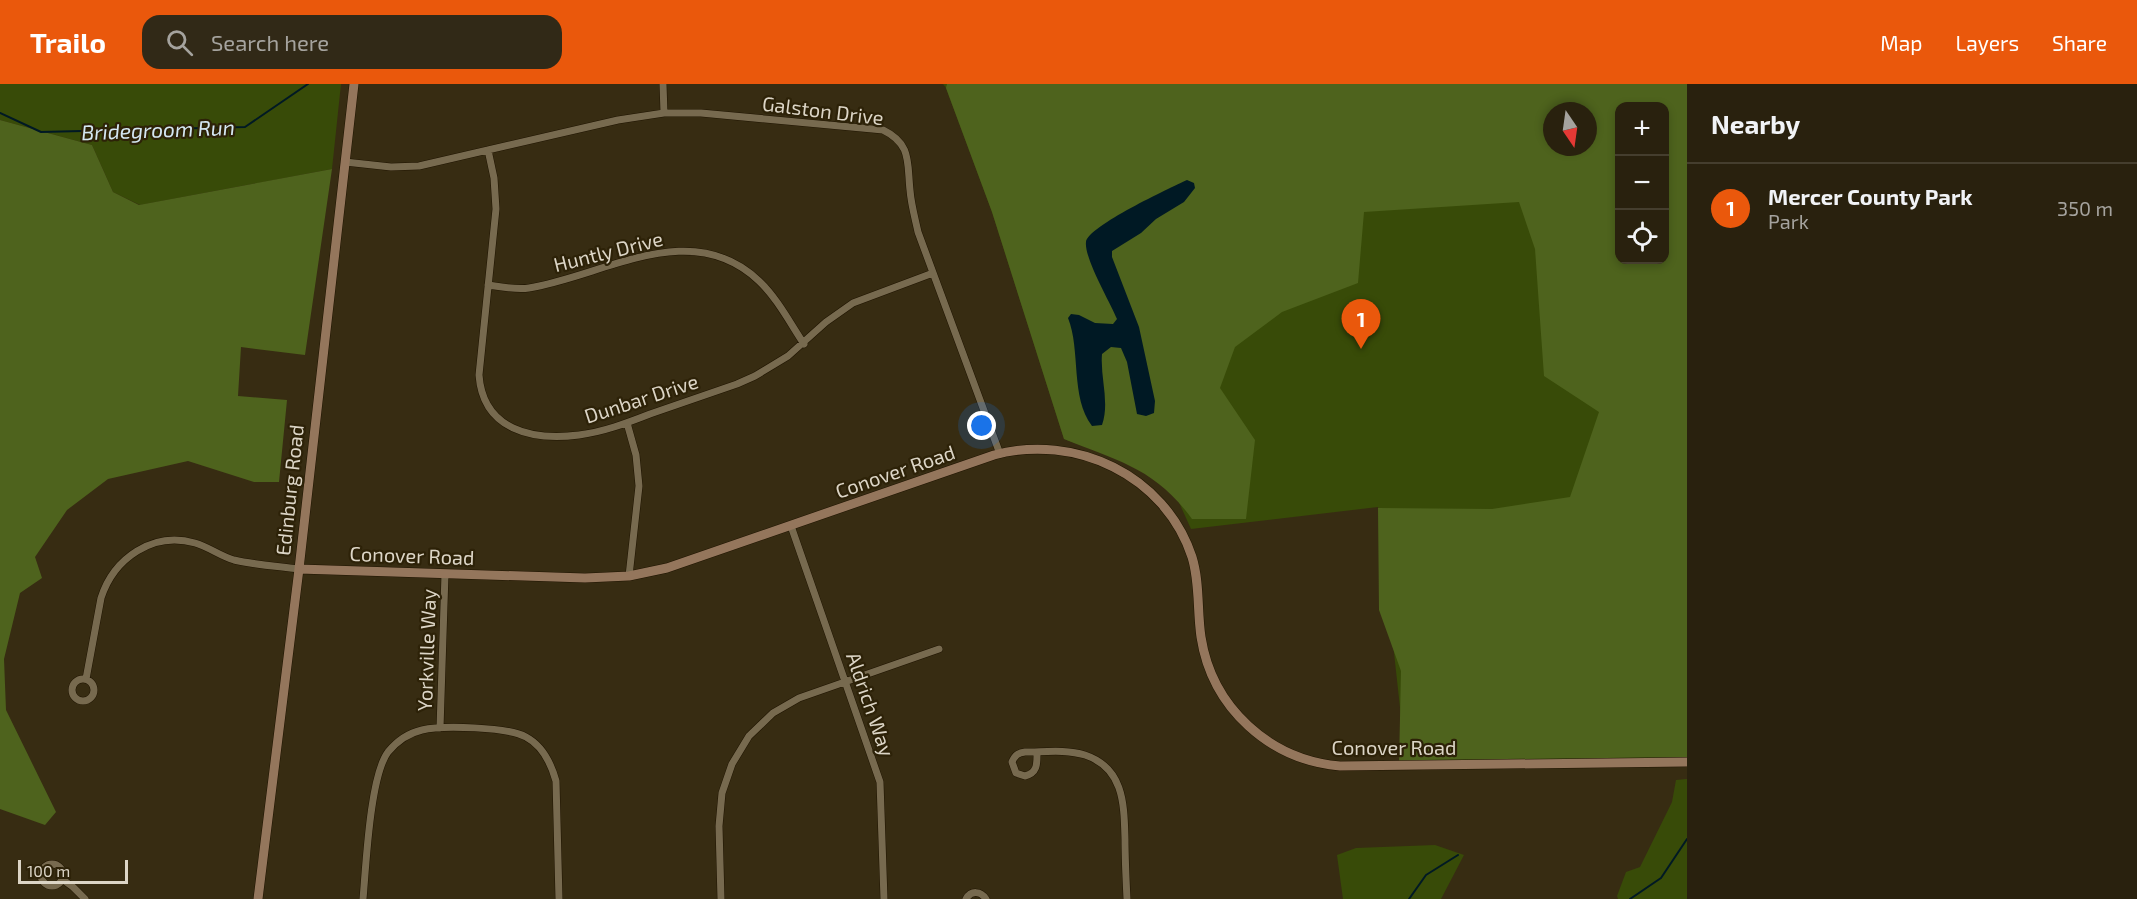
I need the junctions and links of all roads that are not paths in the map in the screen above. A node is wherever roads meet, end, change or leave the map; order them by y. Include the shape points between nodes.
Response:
1 (354, 84) edge
2 (663, 84) edge
3 (664, 113) junction
4 (488, 150) junction
5 (345, 162) junction
6 (933, 273) junction
7 (488, 285) junction
8 (804, 344) junction
9 (627, 423) junction
10 (1000, 454) junction
11 (792, 526) junction
12 (299, 569) junction
13 (445, 574) junction
14 (629, 576) junction
15 (939, 649) dead end
16 (86, 679) dead end
17 (845, 681) junction
18 (440, 728) junction
19 (1037, 752) dead end
20 (1687, 762) edge
21 (62, 879) dead end
22 (85, 899) edge
23 (258, 899) edge
24 (363, 899) edge
25 (559, 899) edge
26 (722, 899) edge
27 (884, 899) edge
28 (966, 899) edge
29 (986, 899) edge
30 (1127, 899) edge

1 - 5 street, Edinburg Road
2 - 3 street
3 - 4 street, Galston Drive
3 - 6 street, Galston Drive via 879,129 891,134 906,153 913,211
4 - 5 street, Galston Drive via 405,167
4 - 7 street, Dunbar Drive via 496,209
5 - 12 street, Edinburg Road
6 - 8 street, Dunbar Drive via 853,303
6 - 10 street, Galston Drive
7 - 8 street, Huntly Drive via 530,288 662,252 703,252 734,262 760,282
7 - 9 street, Dunbar Drive via 479,375 486,404 499,419 517,430 560,436
8 - 9 street, Dunbar Drive via 755,376
9 - 14 street via 639,486
10 - 11 street, Conover Road
10 - 20 street, Conover Road via 1053,449 1084,455 1128,474 1155,496 1176,524 1191,555 1198,586 1201,637 1216,683 1244,721 1293,756 1340,766
11 - 14 street, Conover Road via 667,568
11 - 17 street, Aldrich Way
12 - 13 street, Conover Road
12 - 16 street via 241,562 182,541 158,542 137,550 117,566 105,586
12 - 23 street, Edinburg Road
13 - 14 street, Conover Road
13 - 18 street, Yorkville Way
15 - 17 street
17 - 26 street via 786,704 760,724 740,750 727,777 720,810
17 - 27 street, Aldrich Way via 880,782
18 - 24 street via 421,730 402,739 382,762 376,781
18 - 25 street via 507,730 527,738 543,752 556,781
19 - 30 street via 1085,755 1104,766 1117,782 1124,802
21 - 22 street
28 - 29 street via 975,892

